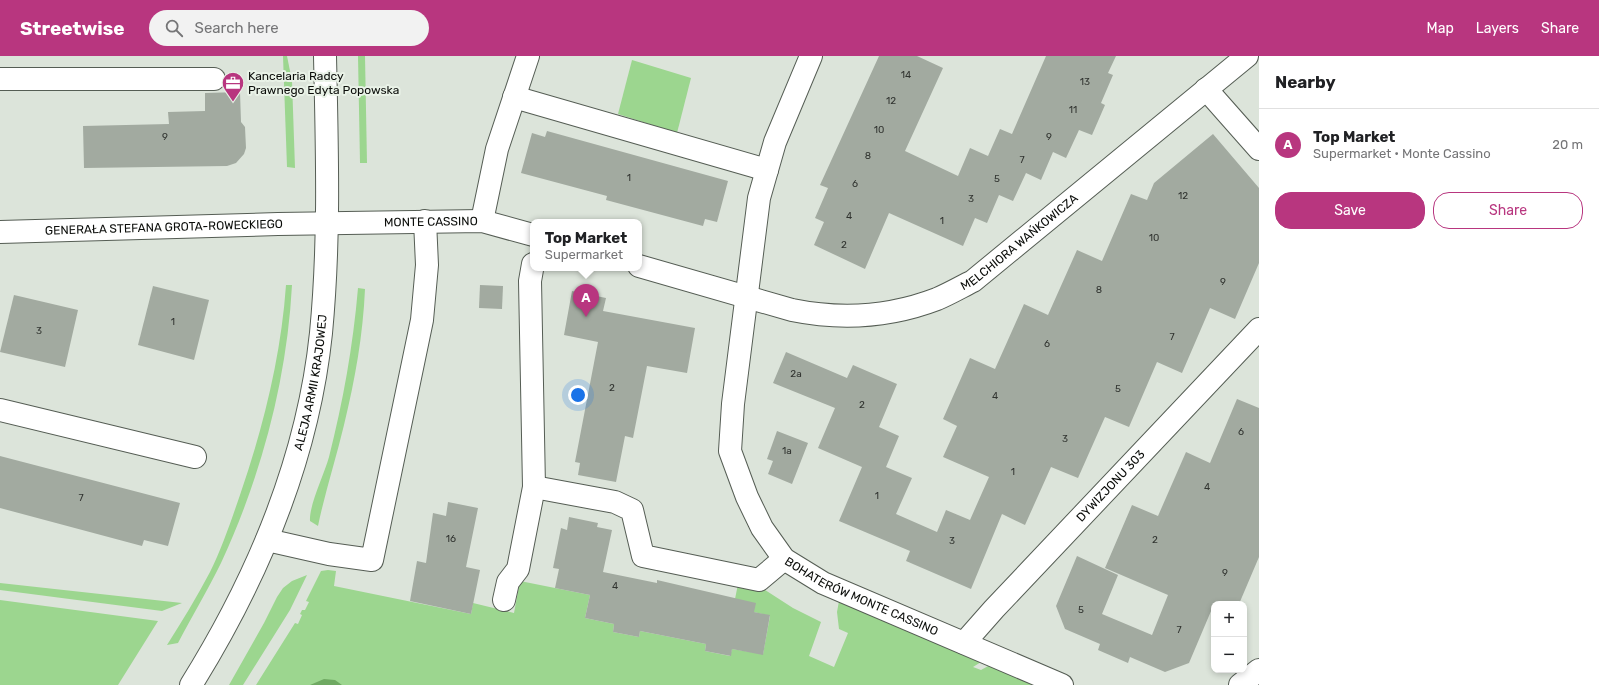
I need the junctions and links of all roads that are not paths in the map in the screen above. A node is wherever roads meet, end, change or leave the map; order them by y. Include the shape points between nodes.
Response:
1 (325, 56) edge
2 (528, 56) edge
3 (811, 56) edge
4 (1247, 56) edge
5 (0, 79) edge
6 (214, 79) dead end
7 (1206, 89) junction
8 (514, 97) junction
9 (1259, 149) edge
10 (766, 170) junction
11 (424, 221) junction
12 (482, 221) junction
13 (328, 224) junction
14 (0, 232) edge
15 (530, 234) edge
16 (642, 267) edge
17 (532, 271) edge
18 (748, 297) junction
19 (1259, 329) edge
20 (0, 410) edge
21 (195, 457) dead end
22 (534, 487) junction
23 (266, 540) junction
24 (784, 559) junction
25 (504, 600) dead end
26 (964, 643) junction
27 (1259, 670) edge
28 (191, 685) edge
29 (1062, 685) edge
30 (1240, 685) edge

1 - 13 street, ALEJA ARMII KRAJOWEJ
2 - 8 street
3 - 10 street, BOHATERÓW MONTE CASSINO via 774,142
4 - 7 street, MELCHIORA WAŃKOWICZA
5 - 6 street
7 - 9 street
7 - 18 street, MELCHIORA WAŃKOWICZA via 973,281 937,299 874,315 842,316 816,315
8 - 10 street
8 - 12 street via 497,150
10 - 18 street, BOHATERÓW MONTE CASSINO via 759,198
11 - 12 street, MONTE CASSINO
11 - 13 street, MONTE CASSINO
11 - 23 street via 427,265 422,320 372,560
12 - 15 street, MONTE CASSINO
13 - 14 street, GENERAŁA STEFANA GROTA-ROWECKIEGO
13 - 23 street, ALEJA ARMII KRAJOWEJ via 321,334 312,386 289,477
16 - 18 street
17 - 22 street
18 - 24 street, BOHATERÓW MONTE CASSINO via 733,404 730,451 762,528
19 - 26 street, DYWIZJONU 303
20 - 21 street
22 - 24 street via 614,502 632,510 643,556 759,580
22 - 25 street via 518,569 508,582
23 - 28 street, ALEJA ARMII KRAJOWEJ via 240,600
24 - 26 street, BOHATERÓW MONTE CASSINO via 823,583
26 - 29 street, BOHATERÓW MONTE CASSINO
27 - 30 street

